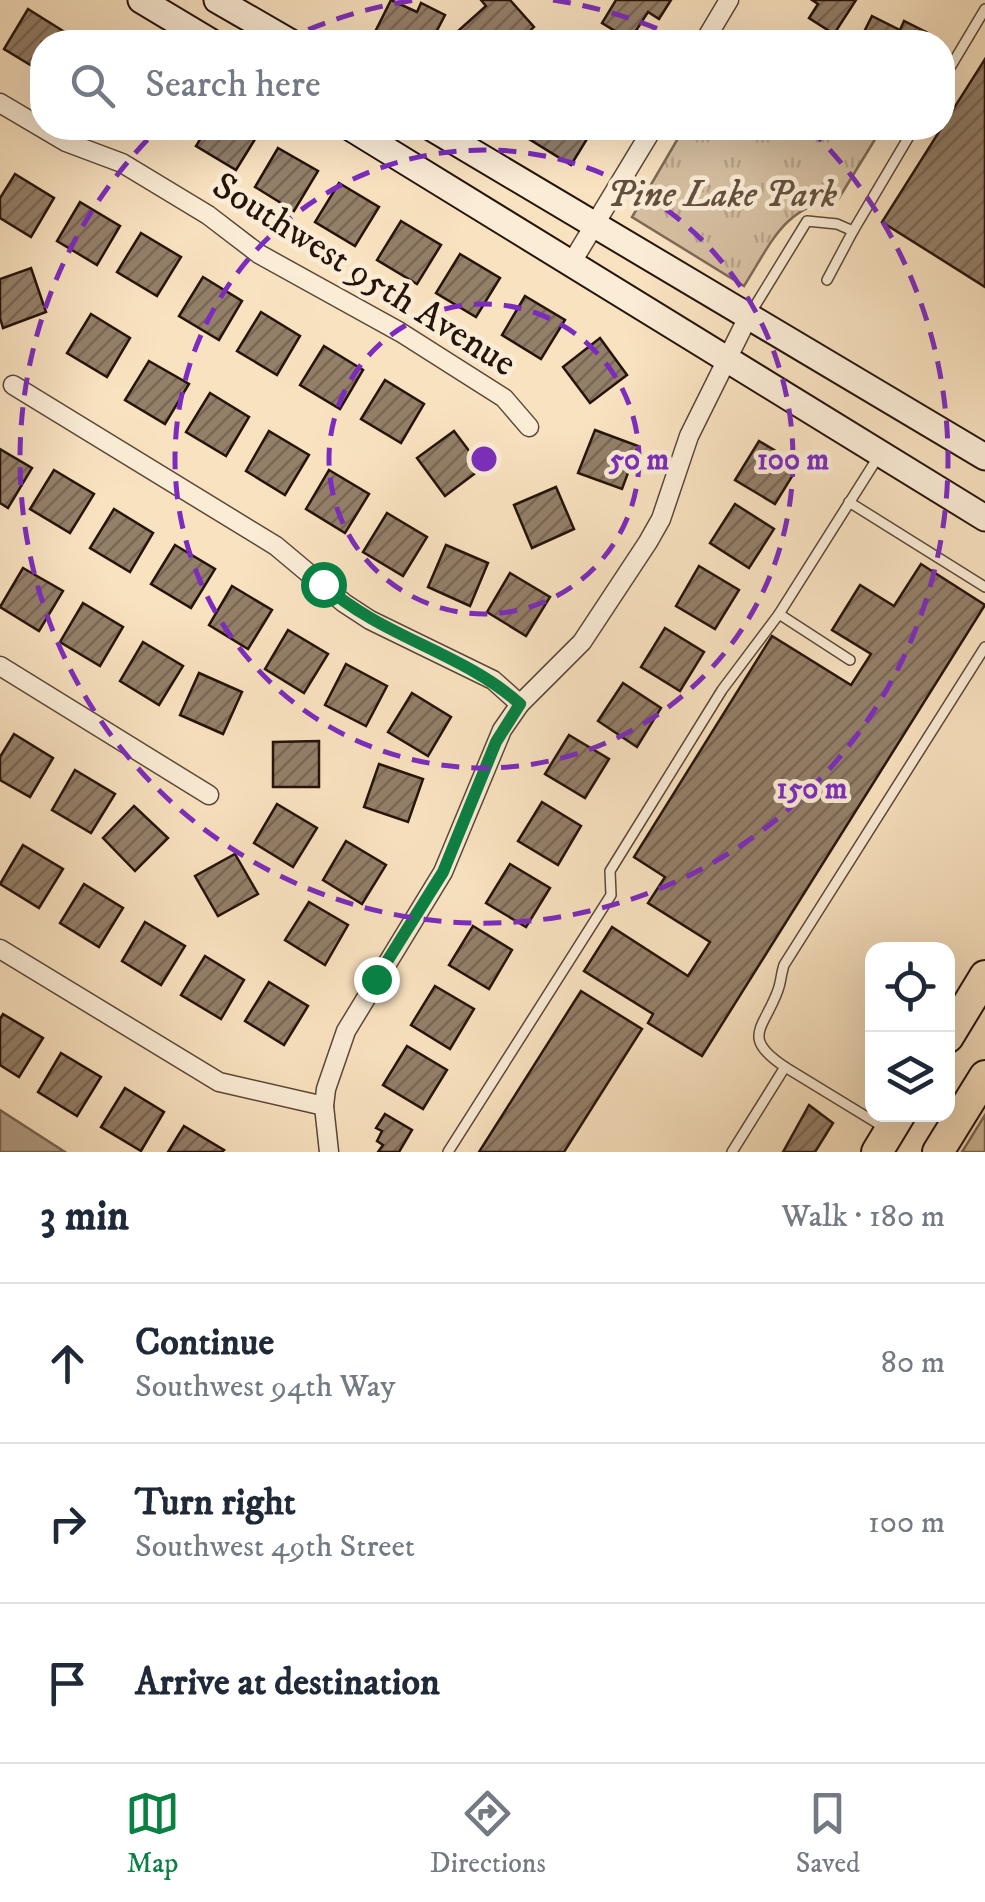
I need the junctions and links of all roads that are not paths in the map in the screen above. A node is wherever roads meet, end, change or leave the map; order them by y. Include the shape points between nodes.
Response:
1 (141, 0) edge
2 (217, 0) edge
3 (730, 0) edge
4 (985, 10) edge
5 (191, 30) edge
6 (269, 30) edge
7 (711, 30) edge
8 (955, 59) edge
9 (0, 103) edge
10 (30, 121) edge
11 (63, 140) edge
12 (371, 140) edge
13 (452, 140) edge
14 (646, 140) edge
15 (907, 140) edge
16 (594, 224) junction
17 (853, 231) junction
18 (572, 262) junction
19 (827, 280) dead end
20 (749, 315) junction
21 (728, 357) junction
22 (14, 385) dead end
23 (529, 426) dead end
24 (982, 450) edge
25 (881, 452) junction
26 (850, 502) junction
27 (985, 518) edge
28 (985, 587) edge
29 (779, 614) junction
30 (985, 647) edge
31 (850, 660) dead end
32 (0, 666) edge
33 (520, 704) junction
34 (209, 795) dead end
35 (0, 949) edge
36 (985, 976) edge
37 (951, 1032) edge
38 (785, 1067) junction
39 (985, 1076) edge
40 (324, 1106) junction
41 (889, 1132) edge
42 (329, 1152) edge
43 (448, 1152) edge
44 (732, 1152) edge
45 (938, 1152) edge

1 - 5 main road
2 - 6 main road
3 - 7 street
4 - 8 lane
9 - 10 street, Southwest 95th Avenue
11 - 23 street, Southwest 95th Avenue via 122,163 259,254 400,332 504,398
12 - 18 main road
13 - 16 main road
14 - 16 street
15 - 17 lane
16 - 18 street
16 - 20 main road
17 - 19 lane
17 - 20 lane via 806,221
18 - 21 main road
20 - 21 street
20 - 24 main road
21 - 25 main road
21 - 33 street via 648,542 582,642
22 - 33 street via 276,546 370,620 494,680
25 - 26 lane
25 - 27 main road
26 - 28 lane
26 - 29 lane
29 - 31 lane
29 - 43 lane via 712,706 610,871 611,895
30 - 38 lane via 784,966 758,1033 765,1054
32 - 34 street
33 - 40 street via 496,742 443,872 346,1031
35 - 40 street via 219,1082
36 - 37 main road
38 - 41 lane
38 - 44 lane
39 - 45 main road
40 - 42 street

